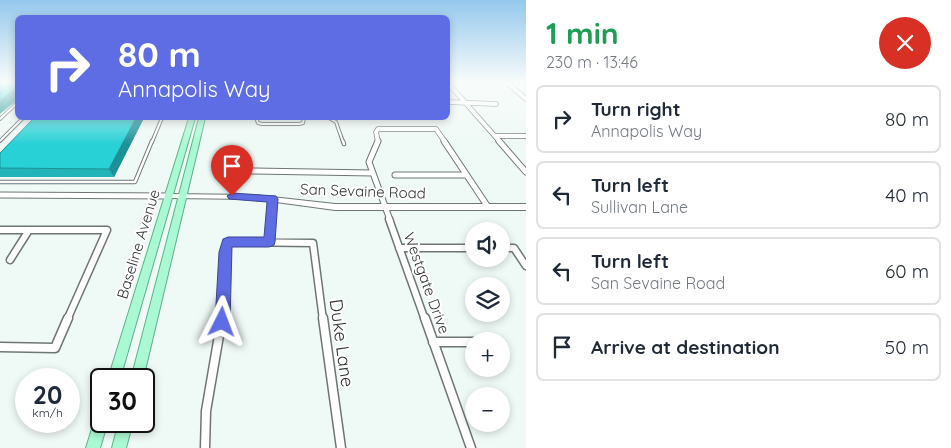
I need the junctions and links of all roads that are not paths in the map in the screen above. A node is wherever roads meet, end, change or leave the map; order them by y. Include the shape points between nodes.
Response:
1 (465, 103) edge
2 (479, 103) edge
3 (496, 104) dead end
4 (15, 105) edge
5 (0, 119) edge
6 (21, 120) edge
7 (161, 120) edge
8 (191, 120) edge
9 (201, 120) edge
10 (257, 120) edge
11 (304, 120) edge
12 (332, 120) edge
13 (495, 136) junction
14 (526, 136) edge
15 (0, 142) edge
16 (344, 144) dead end
17 (526, 172) edge
18 (373, 173) junction
19 (238, 175) dead end
20 (395, 175) dead end
21 (466, 175) junction
22 (0, 182) edge
23 (0, 196) edge
24 (169, 196) junction
25 (182, 196) junction
26 (272, 199) junction
27 (385, 207) junction
28 (488, 207) junction
29 (526, 207) edge
30 (0, 230) edge
31 (29, 230) junction
32 (269, 242) junction
33 (399, 248) junction
34 (465, 248) edge
35 (510, 248) edge
36 (10, 260) dead end
37 (526, 266) edge
38 (433, 342) junction
39 (465, 342) edge
40 (0, 347) edge
41 (117, 368) edge
42 (140, 368) edge
43 (97, 433) edge
44 (123, 433) edge
45 (93, 448) edge
46 (119, 448) edge
47 (205, 448) edge
48 (341, 448) edge
49 (471, 448) edge

1 - 13 street
2 - 3 street
4 - 5 lane
6 - 15 lane
7 - 22 lane via 135,182
8 - 24 main road, Baseline Avenue
9 - 25 main road, Baseline Avenue
10 - 11 lane via 262,124 299,124
12 - 16 lane
13 - 14 street
13 - 17 street
18 - 19 street via 250,171
18 - 21 street, Westgate Drive via 369,162 378,142 378,128 436,129
18 - 27 street, Westgate Drive
20 - 21 street
21 - 28 street
23 - 24 street
24 - 25 street, San Sevaine Road
24 - 41 main road, Baseline Avenue
25 - 26 street, San Sevaine Road
25 - 42 main road, Baseline Avenue
26 - 27 street, San Sevaine Road via 306,205
26 - 32 street
27 - 28 street, San Sevaine Road
27 - 33 street, Westgate Drive
28 - 29 street, San Sevaine Road
30 - 31 street
31 - 36 street
31 - 40 street via 107,230 55,348
32 - 47 street via 228,242 224,310 206,411
32 - 48 street, Duke Lane via 313,243
33 - 34 street
33 - 38 street, Westgate Drive
35 - 37 street via 514,248
38 - 39 street
38 - 49 street, Westgate Drive
43 - 45 main road
44 - 46 main road

